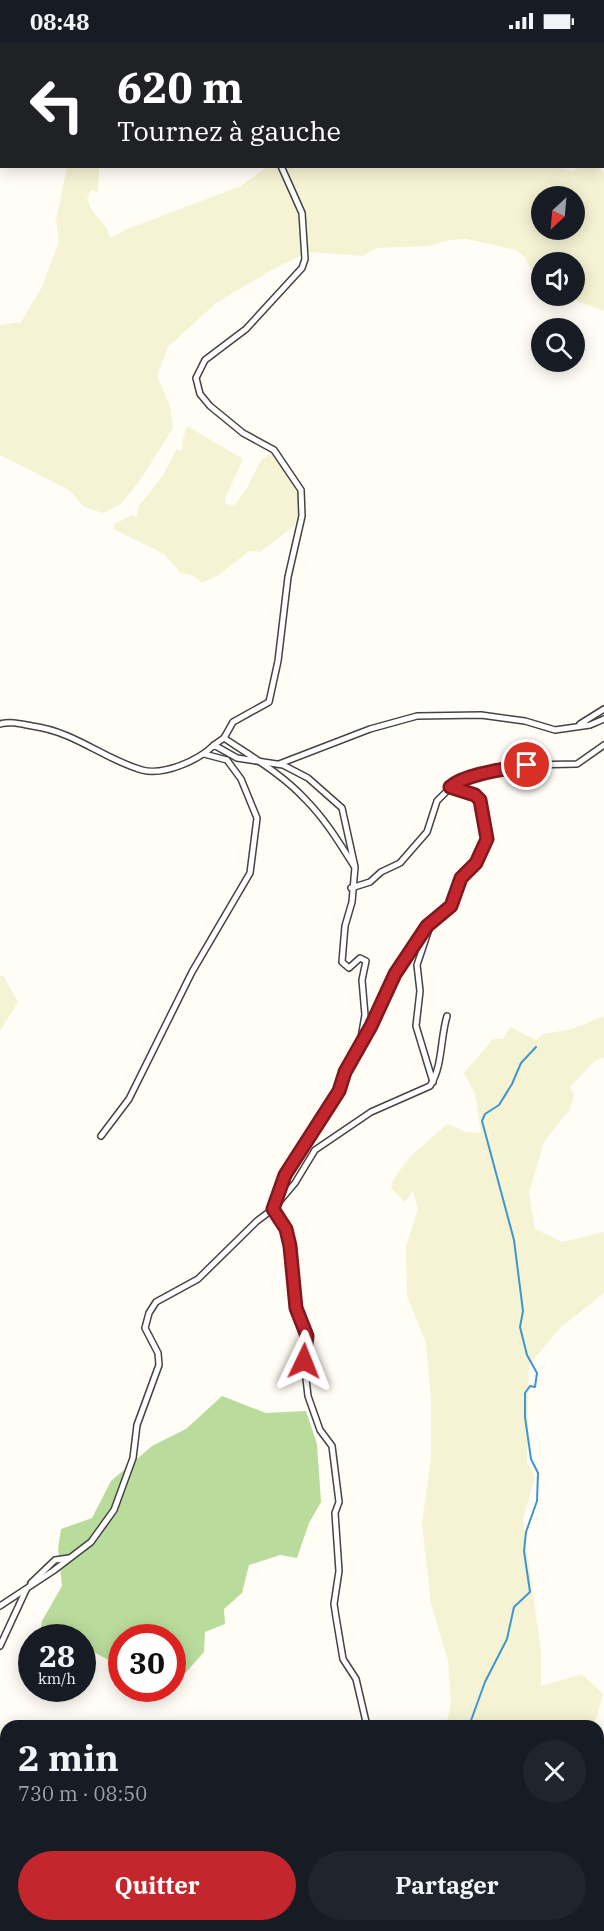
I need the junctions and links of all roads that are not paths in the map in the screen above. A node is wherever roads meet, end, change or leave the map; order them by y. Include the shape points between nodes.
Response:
1 (281, 168) edge
2 (604, 709) edge
3 (604, 719) edge
4 (0, 724) edge
5 (578, 724) junction
6 (224, 738) junction
7 (214, 745) junction
8 (604, 745) edge
9 (204, 754) junction
10 (258, 762) junction
11 (277, 764) junction
12 (450, 787) junction
13 (355, 867) junction
14 (351, 888) junction
15 (437, 917) junction
16 (447, 1016) dead end
17 (360, 1044) junction
18 (433, 1082) junction
19 (101, 1136) dead end
20 (273, 1209) junction
21 (27, 1588) junction
22 (0, 1606) edge
23 (0, 1646) edge
24 (366, 1720) edge

1 - 6 street via 302,213 302,268 246,328 205,360 196,378 200,394 210,406 243,434 274,450 301,490 302,516 288,577 272,693 263,707 234,722
2 - 5 street
3 - 5 street via 590,725
4 - 9 street via 57,729 145,771 166,769
5 - 11 street via 555,730 481,715 417,716
6 - 7 street
6 - 10 street
7 - 9 street
7 - 10 street via 237,758
8 - 12 street via 577,764 527,765 472,775
9 - 19 street via 228,760 241,779 257,818 250,873 192,972 129,1099
10 - 11 street
10 - 13 street via 304,798
11 - 13 street via 308,778 342,808
12 - 14 street via 437,801 427,832 400,863 370,882
12 - 15 street via 480,800 487,839 476,863 461,878 451,906
13 - 14 street
14 - 17 street via 342,962 349,968 360,958 366,961
15 - 17 street via 417,938
15 - 18 street via 429,929 416,972 420,992 416,1026
16 - 18 street
17 - 20 street via 339,1091 285,1175
18 - 20 street via 406,1099 371,1112 315,1150
20 - 21 street via 198,1279 156,1302 145,1328 158,1353 159,1365 137,1425 133,1458 108,1520 91,1542
20 - 24 street via 286,1229 296,1308 307,1336 304,1361 308,1396 320,1430 332,1446 339,1502 335,1513 339,1571 334,1605 343,1659 356,1678
21 - 22 street
21 - 23 street

